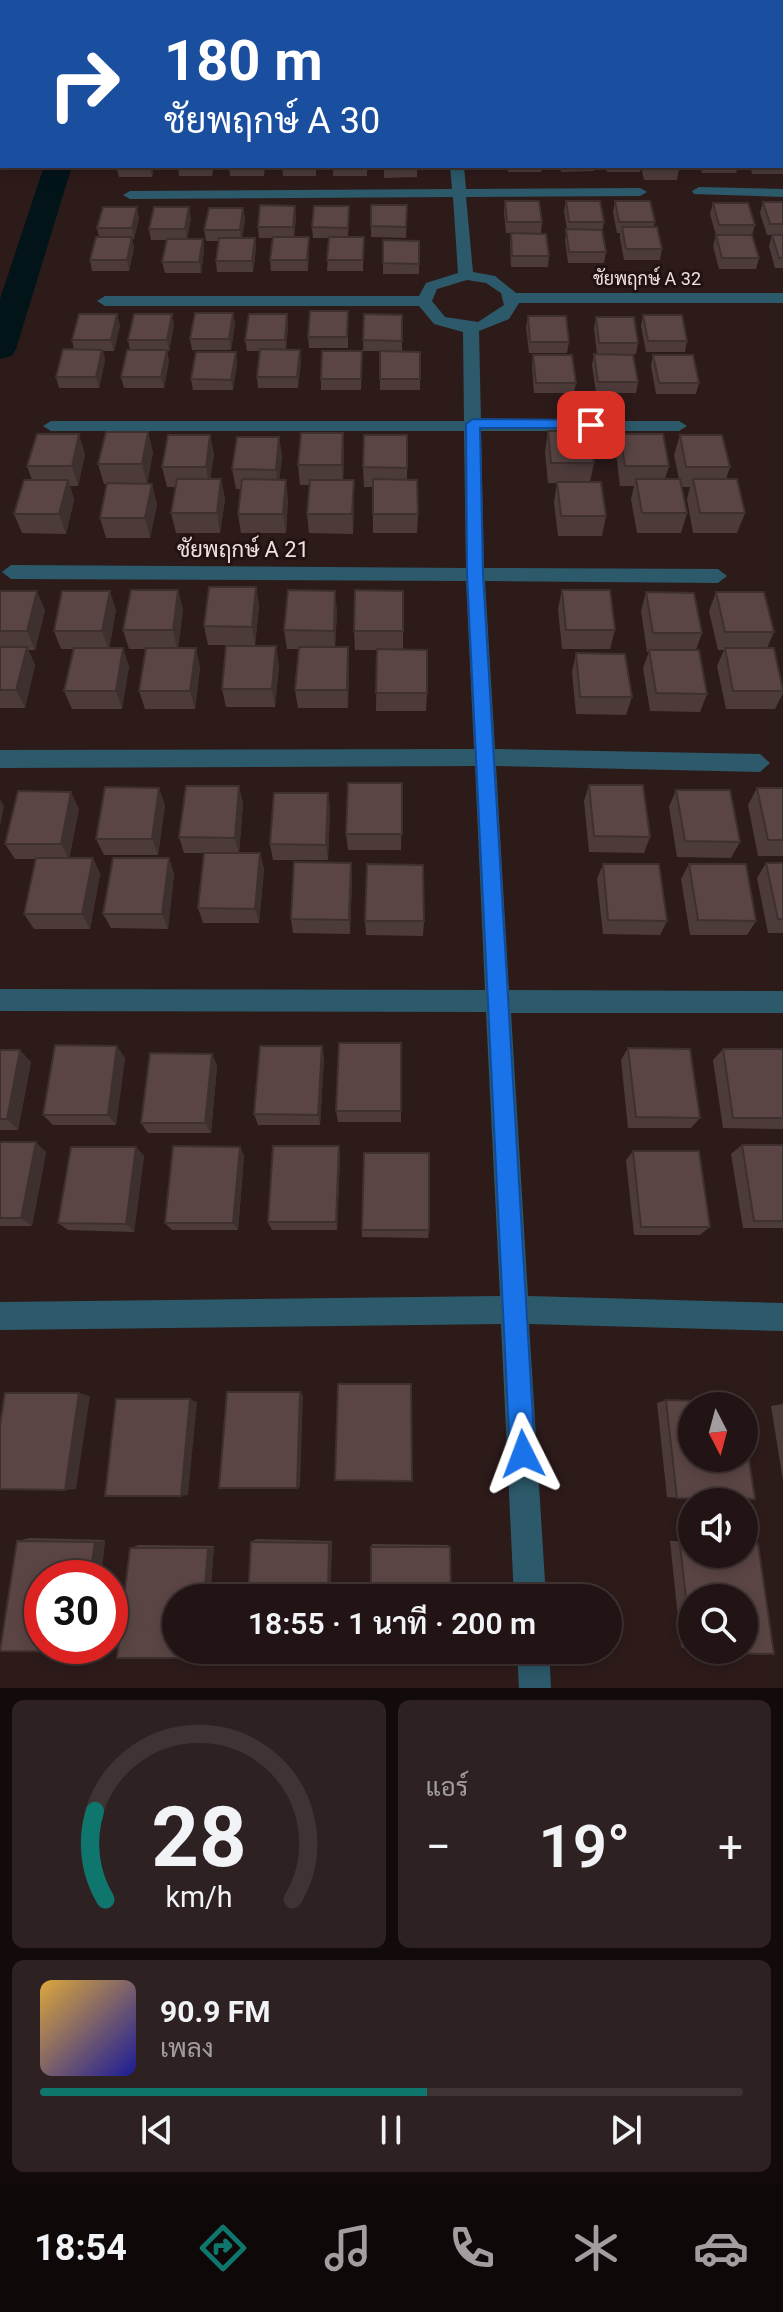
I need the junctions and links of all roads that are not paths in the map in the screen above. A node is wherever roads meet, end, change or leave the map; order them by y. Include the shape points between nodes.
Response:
1 (457, 168) edge
2 (699, 191) dead end
3 (458, 192) junction
4 (640, 192) dead end
5 (783, 193) edge
6 (130, 195) dead end
7 (466, 275) junction
8 (511, 298) junction
9 (783, 298) edge
10 (105, 301) dead end
11 (424, 301) junction
12 (471, 327) junction
13 (473, 424) junction
14 (51, 426) dead end
15 (679, 426) dead end
16 (11, 572) dead end
17 (475, 574) junction
18 (718, 576) dead end
19 (485, 757) junction
20 (0, 759) edge
21 (760, 763) dead end
22 (0, 1000) edge
23 (498, 1001) junction
24 (783, 1002) edge
25 (515, 1310) junction
26 (0, 1316) edge
27 (783, 1317) edge
28 (529, 1584) edge
29 (534, 1664) edge
30 (535, 1688) edge

1 - 3 street
2 - 5 street
3 - 4 street
3 - 6 street
3 - 7 street
7 - 8 street via 500,284
7 - 11 street via 431,286
8 - 9 street, ชัยพฤกษ์ A 32
8 - 12 street via 512,306 498,321
10 - 11 street
11 - 12 street via 444,322
12 - 13 street
13 - 14 street
13 - 15 street
13 - 17 street
16 - 17 street, ชัยพฤกษ์ A 21
17 - 18 street, ชัยพฤกษ์ A 21
17 - 19 street
19 - 20 street
19 - 21 street
19 - 23 street
22 - 23 street
23 - 24 street
23 - 25 street
25 - 26 street
25 - 27 street
25 - 28 street
29 - 30 street

